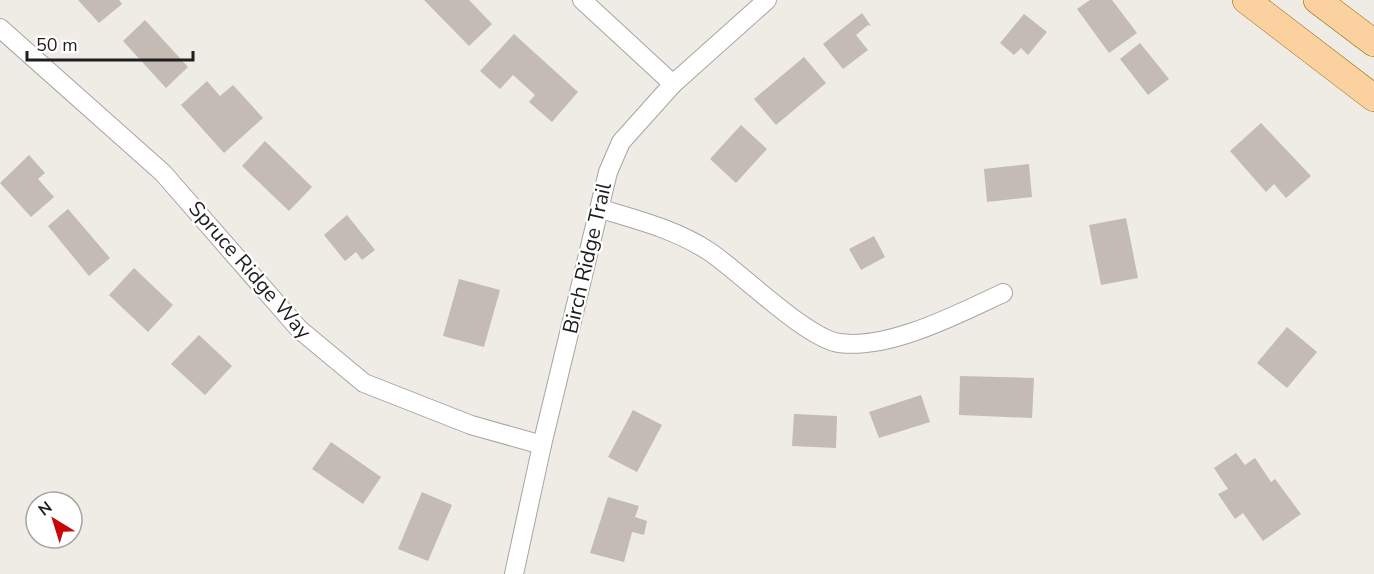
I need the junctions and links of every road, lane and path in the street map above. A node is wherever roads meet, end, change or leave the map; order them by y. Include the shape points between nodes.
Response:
1 (582, 0) edge
2 (767, 0) edge
3 (1246, 0) edge
4 (1317, 0) edge
5 (0, 28) edge
6 (1374, 43) edge
7 (673, 84) junction
8 (1374, 98) edge
9 (601, 209) junction
10 (1003, 293) dead end
11 (542, 444) junction
12 (514, 574) edge

1 - 7 street
2 - 7 street, Birch Ridge Trail
3 - 8 main road
4 - 6 main road
5 - 11 street, Spruce Ridge Way via 163,173 299,329 364,383 471,425
7 - 9 street, Birch Ridge Trail via 621,142 608,172
9 - 10 street via 663,227 709,251 817,335 839,343 880,342
9 - 11 street, Birch Ridge Trail
11 - 12 street, Birch Ridge Trail

